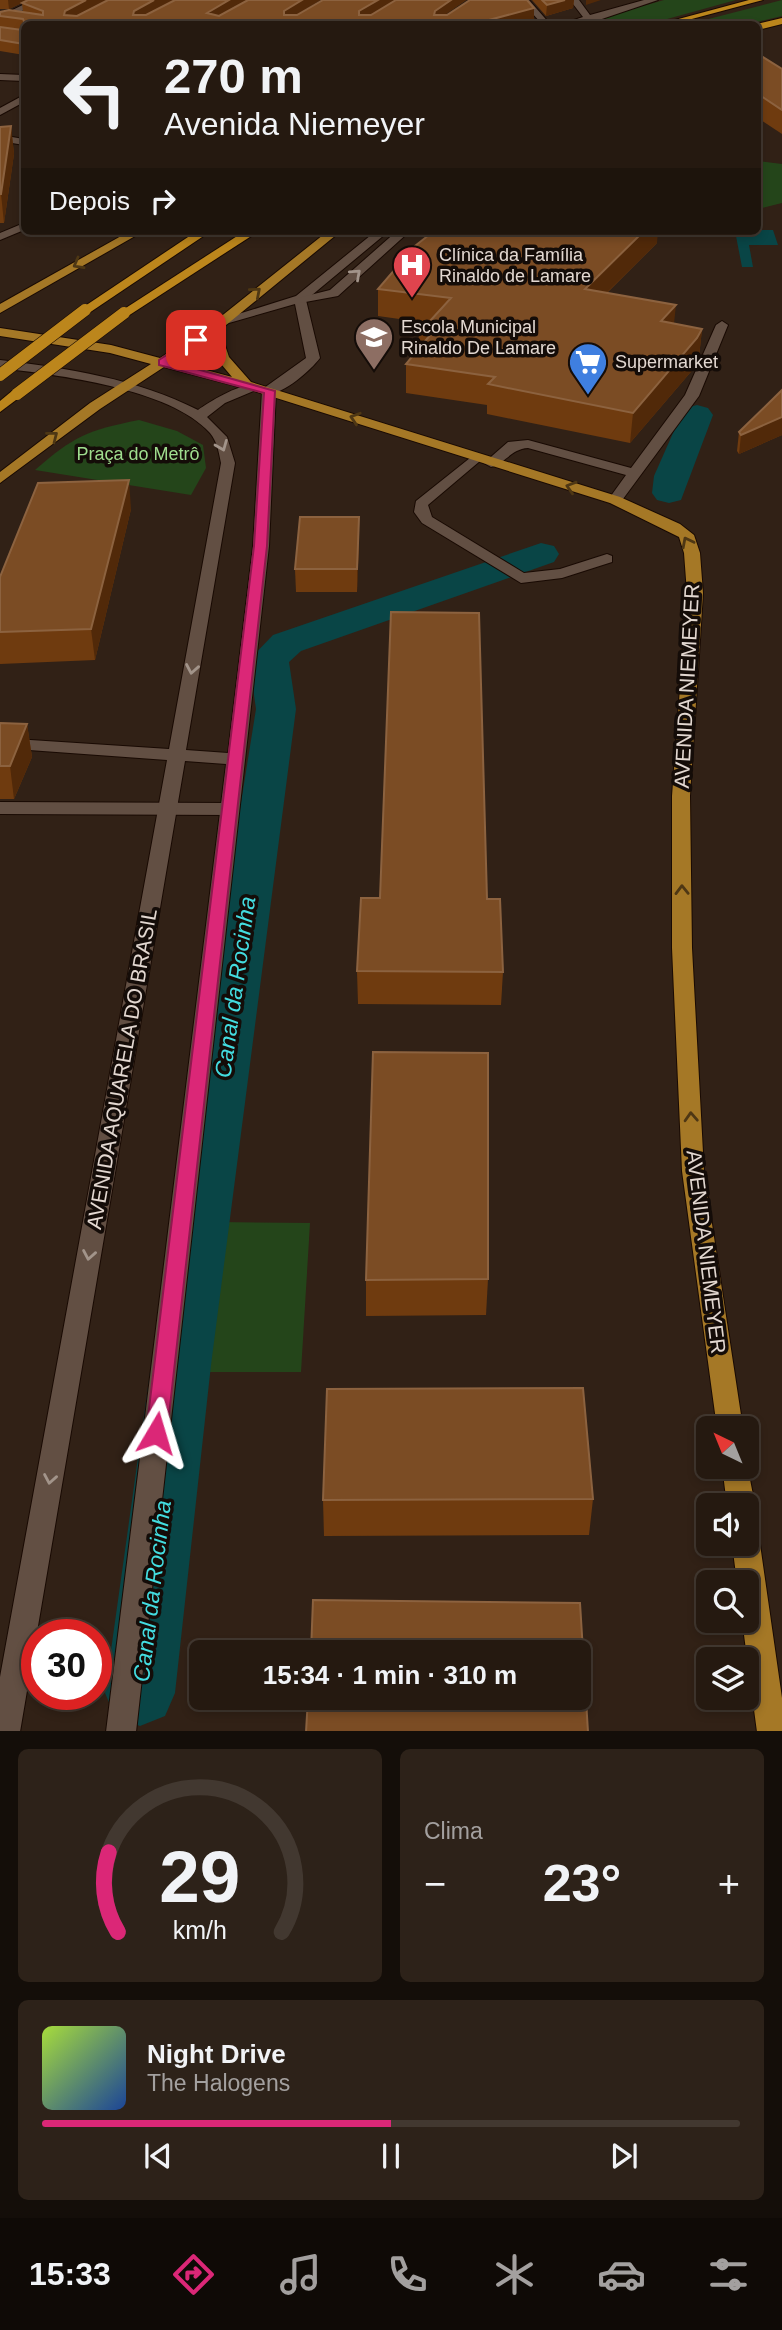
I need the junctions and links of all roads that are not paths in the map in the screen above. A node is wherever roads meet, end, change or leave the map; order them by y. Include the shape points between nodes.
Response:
1 (40, 0) edge
2 (524, 0) edge
3 (574, 0) edge
4 (654, 0) edge
5 (759, 0) edge
6 (3, 15) edge
7 (590, 20) junction
8 (26, 21) edge
9 (543, 21) edge
10 (584, 21) edge
11 (676, 21) edge
12 (782, 21) edge
13 (761, 26) edge
14 (0, 76) edge
15 (21, 78) edge
16 (21, 100) edge
17 (0, 112) edge
18 (0, 138) edge
19 (21, 142) edge
20 (21, 227) edge
21 (131, 235) edge
22 (199, 235) edge
23 (247, 235) edge
24 (330, 235) edge
25 (378, 235) edge
26 (399, 235) edge
27 (0, 237) edge
28 (300, 299) junction
29 (0, 309) edge
30 (218, 325) junction
31 (722, 325) dead end
32 (0, 332) edge
33 (163, 363) junction
34 (0, 364) edge
35 (0, 375) edge
36 (126, 387) junction
37 (257, 388) junction
38 (0, 408) edge
39 (199, 416) junction
40 (475, 458) junction
41 (491, 463) junction
42 (634, 473) junction
43 (0, 479) edge
44 (615, 500) junction
45 (607, 559) dead end
46 (522, 578) joint
47 (15, 744) edge
48 (177, 754) junction
49 (235, 759) junction
50 (0, 808) edge
51 (167, 809) junction
52 (230, 810) junction
53 (728, 1416) edge
54 (748, 1556) edge
55 (5, 1731) edge
56 (121, 1731) edge
57 (772, 1731) edge

1 - 6 street
2 - 9 street
3 - 7 street
4 - 7 street
5 - 11 highway
6 - 8 street
7 - 10 street
12 - 13 highway
14 - 15 lane
16 - 17 street
18 - 19 street
20 - 27 street
21 -> 29 main road
22 - 35 highway, bridge via 85,310
23 - 38 highway, bridge via 124,313
30 -> 24 main road
25 - 28 street
28 -> 26 street via 334,293
28 - 30 street
28 - 37 street via 313,358 308,365
30 - 33 main road
30 - 37 main road via 223,358
31 - 42 street via 692,396
32 - 33 main road, AVENIDA NIEMEYER via 111,349
33 - 36 main road
33 - 37 main road, AVENIDA NIEMEYER
34 - 36 street, AVENIDA AQUARELA DO BRASIL
36 - 39 street, AVENIDA AQUARELA DO BRASIL
43 -> 36 main road
37 - 39 street via 220,400
40 -> 37 main road, AVENIDA NIEMEYER
37 - 49 street via 261,546
39 -> 48 street, AVENIDA AQUARELA DO BRASIL via 223,442 228,463
40 - 41 main road, AVENIDA NIEMEYER
40 - 46 street via 430,493 421,512 440,529
41 - 42 street via 513,445 528,444
44 -> 41 main road, AVENIDA NIEMEYER
42 - 44 street
53 -> 44 main road, AVENIDA NIEMEYER via 693,1171 682,948 681,796 695,593 692,553 686,536 675,527
45 - 46 lane via 562,573
47 - 48 street
48 - 49 street
48 - 51 street, AVENIDA AQUARELA DO BRASIL
49 - 52 street
50 - 51 street
51 - 52 street
51 -> 55 street, AVENIDA AQUARELA DO BRASIL
52 - 56 street
54 - 57 main road

